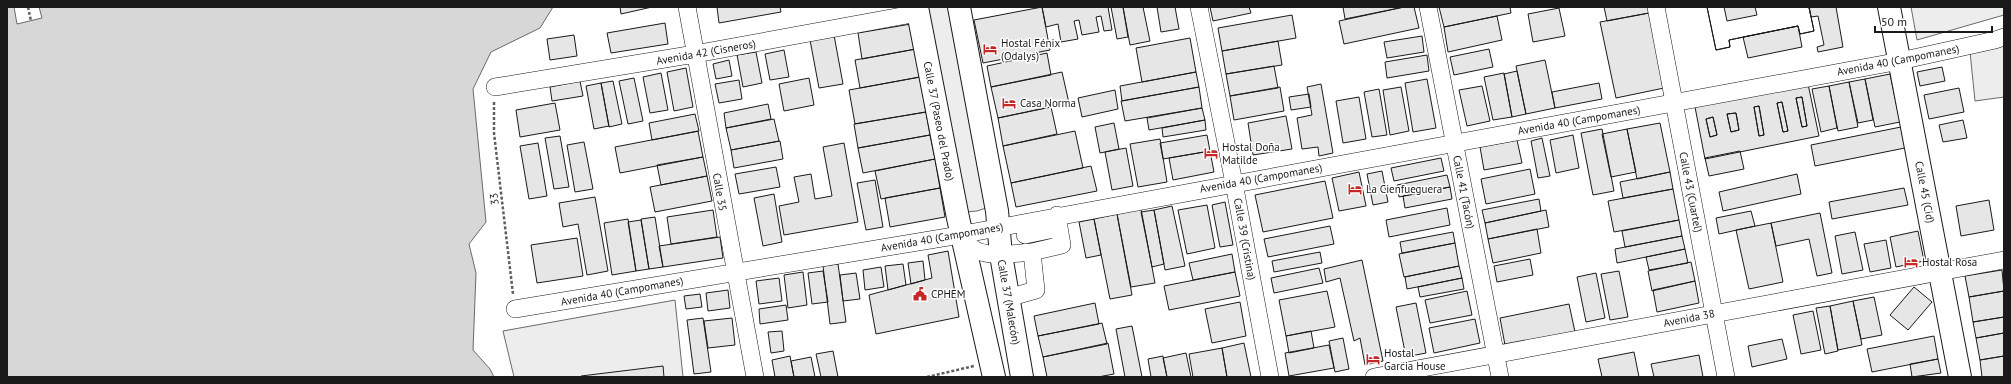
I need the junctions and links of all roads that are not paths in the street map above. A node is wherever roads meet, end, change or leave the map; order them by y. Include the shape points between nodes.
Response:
1 (687, 7) edge
2 (959, 7) edge
3 (1199, 7) edge
4 (1428, 7) edge
5 (1656, 7) edge
6 (1889, 7) edge
7 (917, 10) edge
8 (2004, 37) edge
9 (696, 54) junction
10 (1900, 61) junction
11 (495, 87) road end
12 (1674, 102) junction
13 (1454, 143) junction
14 (1234, 183) junction
15 (1058, 222) junction
16 (998, 227) junction
17 (1026, 228) junction
18 (962, 234) junction
19 (1032, 252) junction
20 (1008, 254) junction
21 (2004, 260) edge
22 (1941, 271) junction
23 (734, 272) junction
24 (1008, 298) junction
25 (515, 309) road end
26 (1714, 314) junction
27 (1496, 354) junction
28 (992, 369) edge
29 (755, 377) edge
30 (1022, 377) edge
31 (1270, 377) edge
32 (1374, 377) edge
33 (1500, 377) edge
34 (1726, 377) edge
35 (1960, 377) edge

1 - 9 street, Calle 35
2 - 16 main road
3 - 14 street, Calle 39 (Cristina)
4 - 13 street, Calle 41 (Tacón)
5 - 12 street, Calle 43 (Cuartel)
6 - 10 main road, Calle 45 (Cid)
7 - 9 street, Avenida 42 (Cisneros)
7 - 18 main road, Calle 37 (Paseo del Prado)
8 - 10 street, Avenida 40 (Campomanes)
9 - 11 street, Avenida 42 (Cisneros)
9 - 23 street, Calle 35
10 - 12 street, Avenida 40 (Campomanes)
10 - 22 main road, Calle 45 (Cid)
12 - 13 street, Avenida 40 (Campomanes)
12 - 26 street, Calle 43 (Cuartel)
13 - 14 street, Avenida 40 (Campomanes)
13 - 27 street, Calle 41 (Tacón)
14 - 15 street, Avenida 40 (Campomanes)
14 - 31 street, Calle 39 (Cristina)
15 - 17 street, Avenida 40 (Campomanes)
15 - 19 street via 1062,245
16 - 17 street, Avenida 40 (Campomanes)
16 - 18 street, Avenida 40 (Campomanes)
16 - 20 main road, Calle 37 (Malecón)
17 - 20 street
18 - 20 street via 972,247 989,254
18 - 23 street, Avenida 40 (Campomanes)
18 - 28 main road
19 - 20 street
19 - 24 street via 1036,290
20 - 24 main road, Calle 37 (Malecón)
21 - 22 street, Avenida 38
22 - 26 street, Avenida 38
22 - 35 main road, Calle 45 (Cid)
23 - 25 street, Avenida 40 (Campomanes)
23 - 29 street, Calle 35
24 - 30 main road, Calle 37 (Malecón)
26 - 27 street, Avenida 38
26 - 34 street, Calle 43 (Cuartel)
27 - 32 street, Avenida 38
27 - 33 street, Calle 41 (Tacón)

